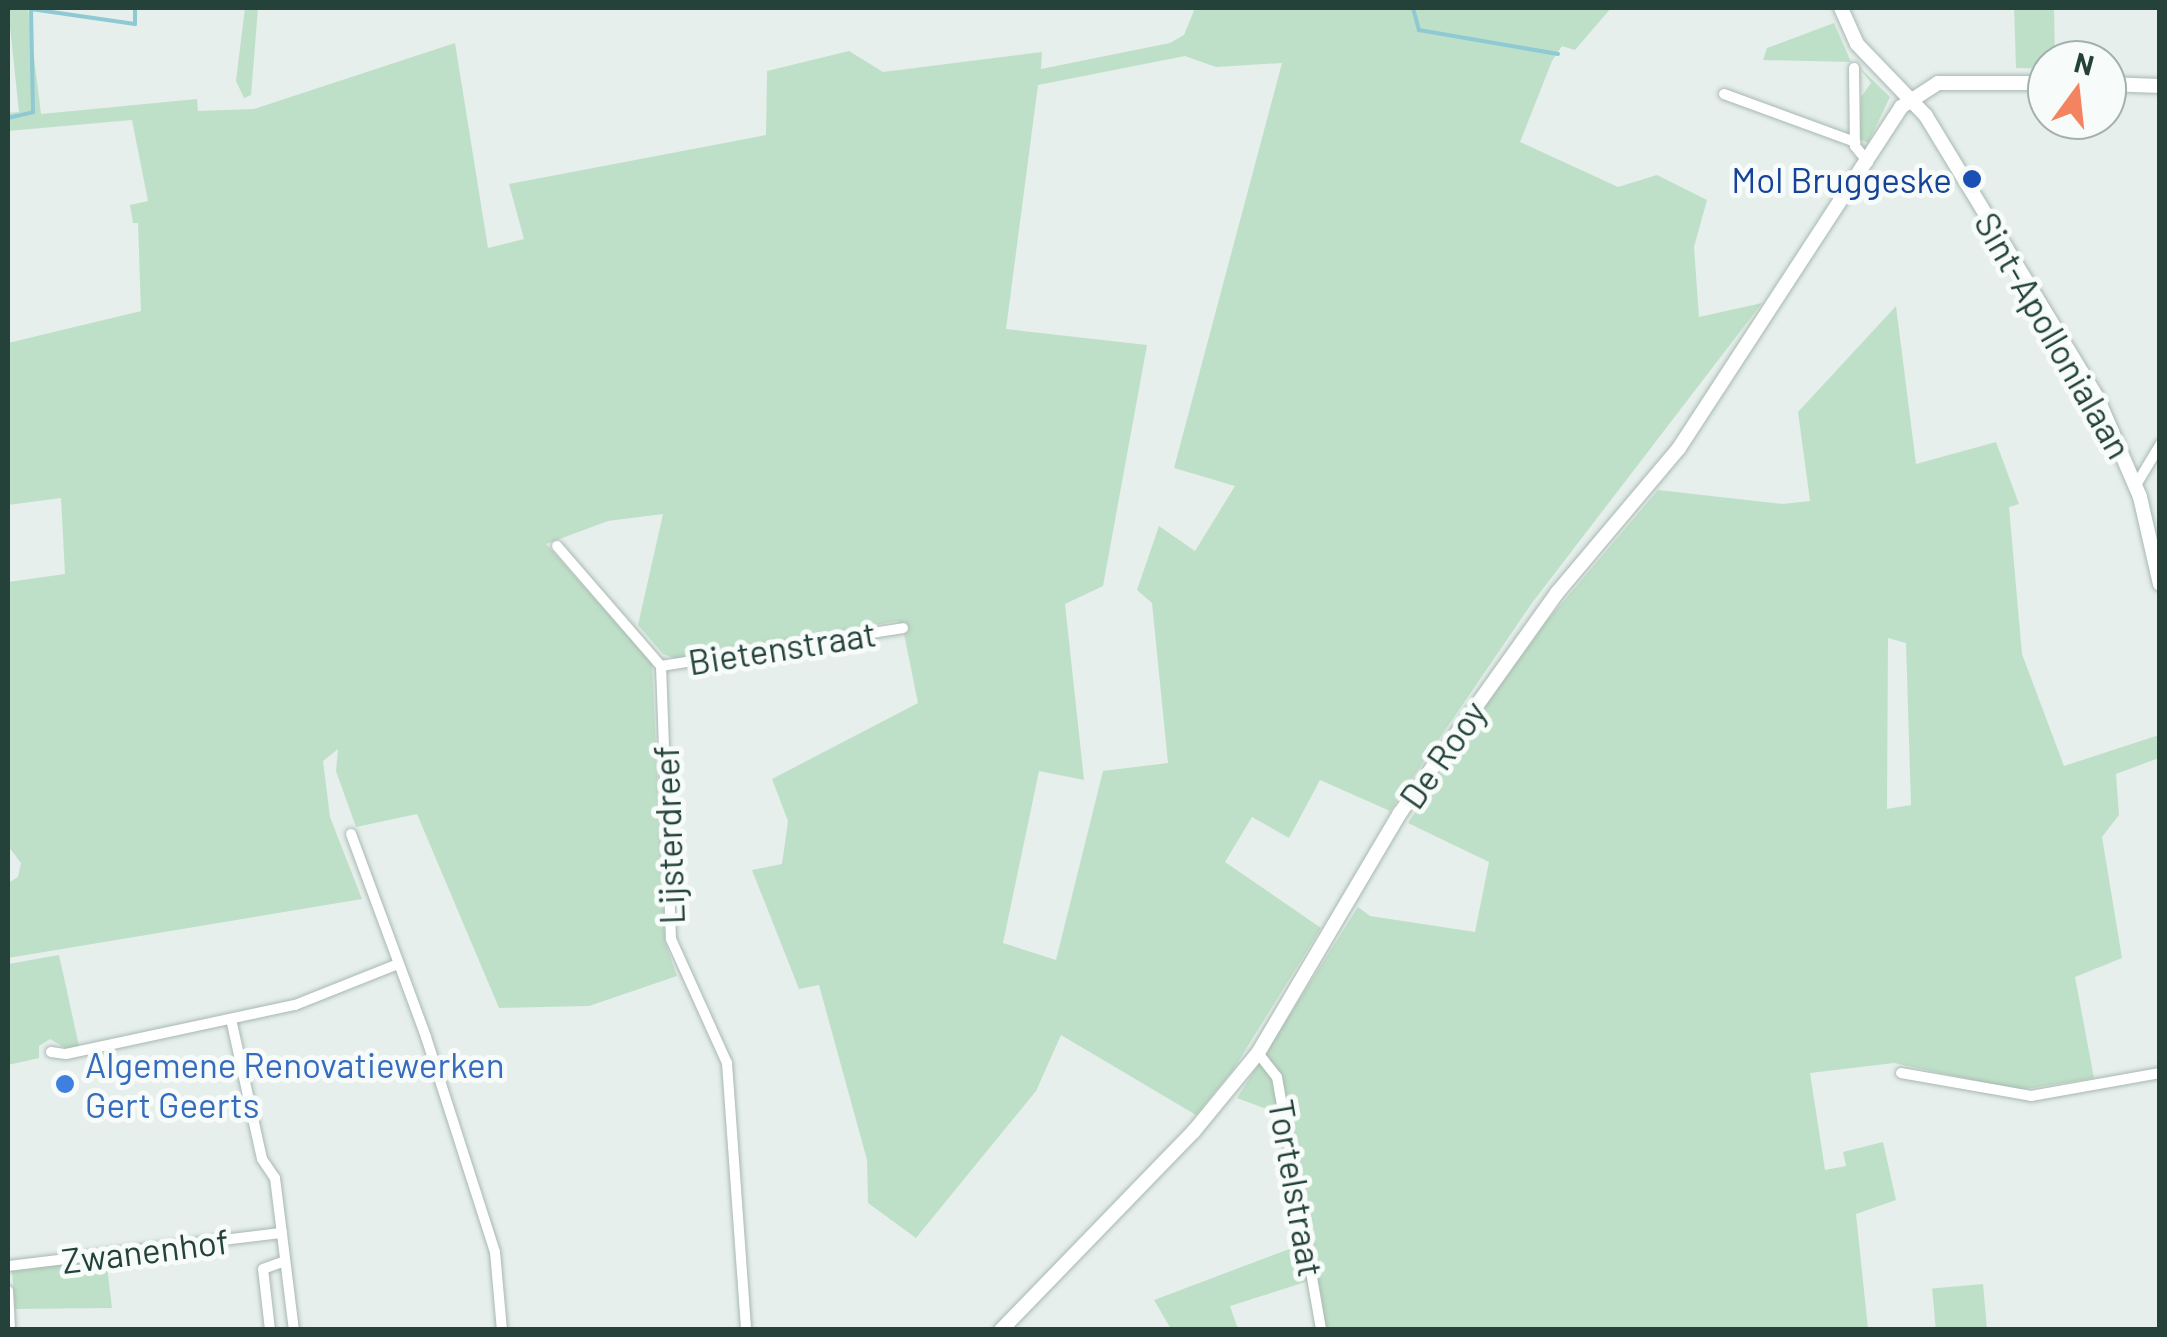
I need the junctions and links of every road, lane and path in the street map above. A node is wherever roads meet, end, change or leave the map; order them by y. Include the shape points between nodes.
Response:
1 (1841, 8) edge
2 (1854, 68) dead end
3 (2027, 83) edge
4 (2127, 85) edge
5 (2160, 86) edge
6 (1724, 94) dead end
7 (1912, 97) junction
8 (1855, 142) junction
9 (1868, 162) junction
10 (2160, 444) edge
11 (2136, 485) junction
12 (557, 546) dead end
13 (2160, 584) edge
14 (903, 628) dead end
15 (661, 666) junction
16 (351, 834) dead end
17 (398, 964) junction
18 (232, 1018) junction
19 (51, 1052) dead end
20 (1258, 1052) junction
21 (2160, 1072) edge
22 (1901, 1073) dead end
23 (282, 1233) junction
24 (285, 1261) junction
25 (8, 1266) edge
26 (8, 1291) edge
27 (9, 1328) edge
28 (270, 1330) edge
29 (294, 1330) edge
30 (502, 1330) edge
31 (746, 1330) edge
32 (1001, 1330) edge
33 (1321, 1330) edge

1 - 7 street, Sint-Apollonialaan via 1864,53
2 - 8 street
3 - 7 street via 1938,82
4 - 5 street
6 - 8 street
7 - 9 street, De Rooy
7 - 11 street, Sint-Apollonialaan via 2096,398
8 - 9 street
9 - 20 street, De Rooy via 1679,448 1557,593 1400,813
10 - 11 street
11 - 13 street, Sint-Apollonialaan
12 - 15 street
14 - 15 street, Bietenstraat
15 - 31 street, Lijsterdreef via 671,939 727,1063
16 - 17 street
17 - 18 street via 295,1005
17 - 30 street via 495,1252
18 - 19 street
18 - 23 street via 262,1159 275,1178
20 - 32 street, De Rooy via 1194,1131
20 - 33 street, Tortelstraat via 1276,1078
21 - 22 street via 2032,1096
23 - 24 street
23 - 25 street, Zwanenhof
24 - 28 street, Zwanenhof via 263,1269
24 - 29 street
26 - 27 street

